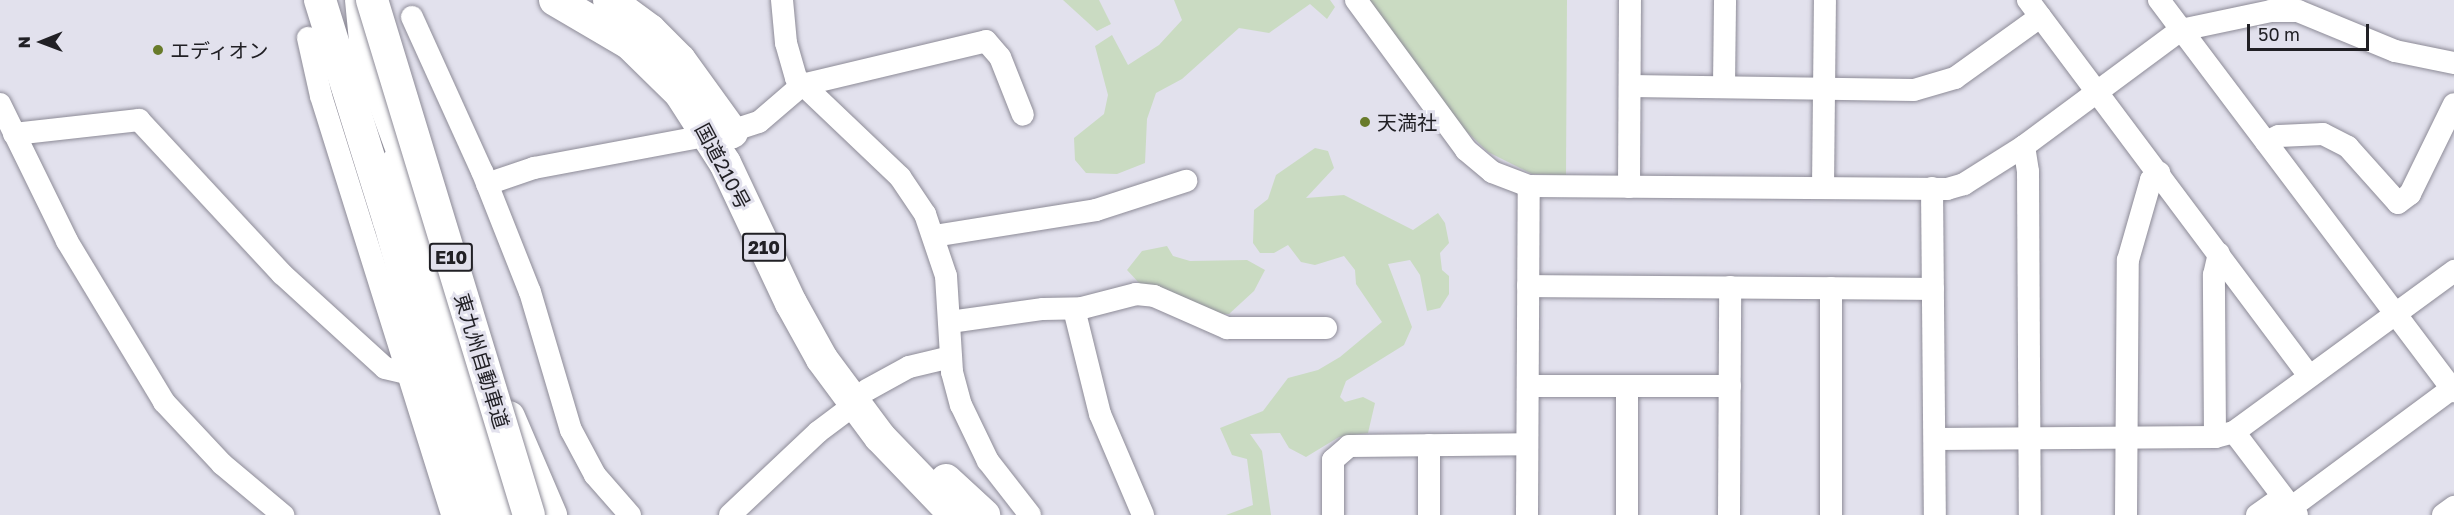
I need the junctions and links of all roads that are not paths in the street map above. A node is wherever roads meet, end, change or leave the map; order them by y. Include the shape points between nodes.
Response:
1 (362, 0) edge
2 (372, 0) edge
3 (555, 0) edge
4 (609, 0) edge
5 (782, 0) edge
6 (1356, 0) edge
7 (1630, 0) edge
8 (1725, 0) edge
9 (1825, 0) edge
10 (2158, 0) edge
11 (2034, 9) edge
12 (326, 11) edge
13 (412, 17) dead end
14 (2181, 30) junction
15 (365, 41) junction
16 (2454, 63) edge
17 (802, 85) junction
18 (1724, 85) junction
19 (1630, 86) junction
20 (1824, 88) junction
21 (2097, 90) junction
22 (0, 104) edge
23 (2454, 104) edge
24 (1023, 115) dead end
25 (14, 134) junction
26 (721, 134) junction
27 (2266, 142) junction
28 (2024, 146) junction
29 (2159, 173) junction
30 (1186, 181) dead end
31 (487, 184) junction
32 (1529, 186) junction
33 (1629, 187) junction
34 (1823, 187) junction
35 (1932, 188) junction
36 (934, 236) junction
37 (2219, 254) junction
38 (2454, 271) edge
39 (1528, 286) junction
40 (1730, 288) junction
41 (1831, 288) junction
42 (1933, 289) junction
43 (1074, 309) junction
44 (2394, 312) junction
45 (950, 322) junction
46 (1326, 328) dead end
47 (951, 357) junction
48 (406, 373) junction
49 (2310, 375) junction
50 (1528, 386) junction
51 (1730, 386) junction
52 (1627, 387) junction
53 (2453, 389) edge
54 (860, 398) junction
55 (2225, 435) junction
56 (2029, 438) junction
57 (2126, 438) junction
58 (1935, 439) junction
59 (1527, 444) junction
60 (1429, 445) junction
61 (1005, 483) junction
62 (2454, 507) edge
63 (2288, 509) edge
64 (974, 514) edge
65 (283, 515) edge
66 (452, 515) edge
67 (472, 515) edge
68 (503, 515) edge
69 (529, 515) edge
70 (551, 515) edge
71 (630, 515) edge
72 (730, 515) edge
73 (1030, 515) edge
74 (1143, 515) edge
75 (1333, 515) edge
76 (1429, 515) edge
77 (1527, 515) edge
78 (1627, 515) edge
79 (1729, 515) edge
80 (1831, 515) edge
81 (1935, 515) edge
82 (2030, 515) edge
83 (2126, 515) edge
84 (2257, 515) edge
85 (2443, 515) edge

1 - 15 highway
2 - 15 highway
2 - 69 highway, 東九州自動車道 / E10, bridge
3 - 26 highway, 国道210号 / 210 via 610,30 648,59
4 - 26 highway, 国道210号 / 210 via 650,30 680,60
5 - 17 street via 790,64
6 - 32 street via 1466,150 1492,171
7 - 19 street
8 - 18 street
9 - 20 street
10 - 14 street
11 - 20 street via 1955,78 1914,90
11 - 21 street
12 - 48 street via 321,96
12 - 67 highway
12 - 68 highway, 東九州自動車道 / E10
13 - 31 street
14 - 16 street via 2221,19 2298,11 2395,51
14 - 21 street
14 - 27 street
15 - 70 highway via 467,344 519,438
17 - 24 street via 986,41 1000,57
17 - 26 street via 759,122
17 - 36 street via 907,184
18 - 19 street
18 - 20 street
19 - 33 street
20 - 34 street
21 - 28 street
21 - 29 street
22 - 25 street
23 - 27 street via 2410,194 2397,203 2348,147 2323,134 2279,136
25 - 48 street via 139,120 282,274 385,368
25 - 65 street via 92,286 164,402 222,464
26 - 31 street via 546,165
26 - 54 highway, 国道210号 / 210
27 - 44 street
28 - 35 street via 1964,184
28 - 56 street via 2028,172
29 - 37 street
29 - 57 street via 2151,180 2128,260
30 - 36 street via 1096,210
31 - 71 street via 530,292 571,430 595,475
32 - 33 street
32 - 39 street
33 - 34 street
34 - 35 street
35 - 42 street
36 - 45 street via 946,276
37 - 49 street
37 - 55 street via 2214,275
38 - 44 street
39 - 40 street
39 - 50 street
40 - 41 street
40 - 51 street
41 - 42 street
41 - 80 street
42 - 58 street
43 - 45 street via 1043,309
43 - 46 street via 1136,294 1154,296 1227,328
43 - 74 street via 1100,414
44 - 49 street
44 - 53 street
45 - 47 street
47 - 54 street via 909,367
47 - 61 street via 961,405 988,461
48 - 66 street
49 - 55 street
50 - 52 street
50 - 59 street
51 - 52 street
51 - 79 street
52 - 78 street
53 - 63 street
54 - 64 highway, 国道210号 / 210 via 927,460
54 - 72 street
55 - 57 street
55 - 63 street
56 - 57 street
56 - 58 street
56 - 82 street
57 - 83 street
58 - 81 street
59 - 60 street
59 - 77 street
60 - 75 street via 1349,446 1333,460
60 - 76 street
61 - 64 street
61 - 73 street
62 - 85 street
63 - 84 street

